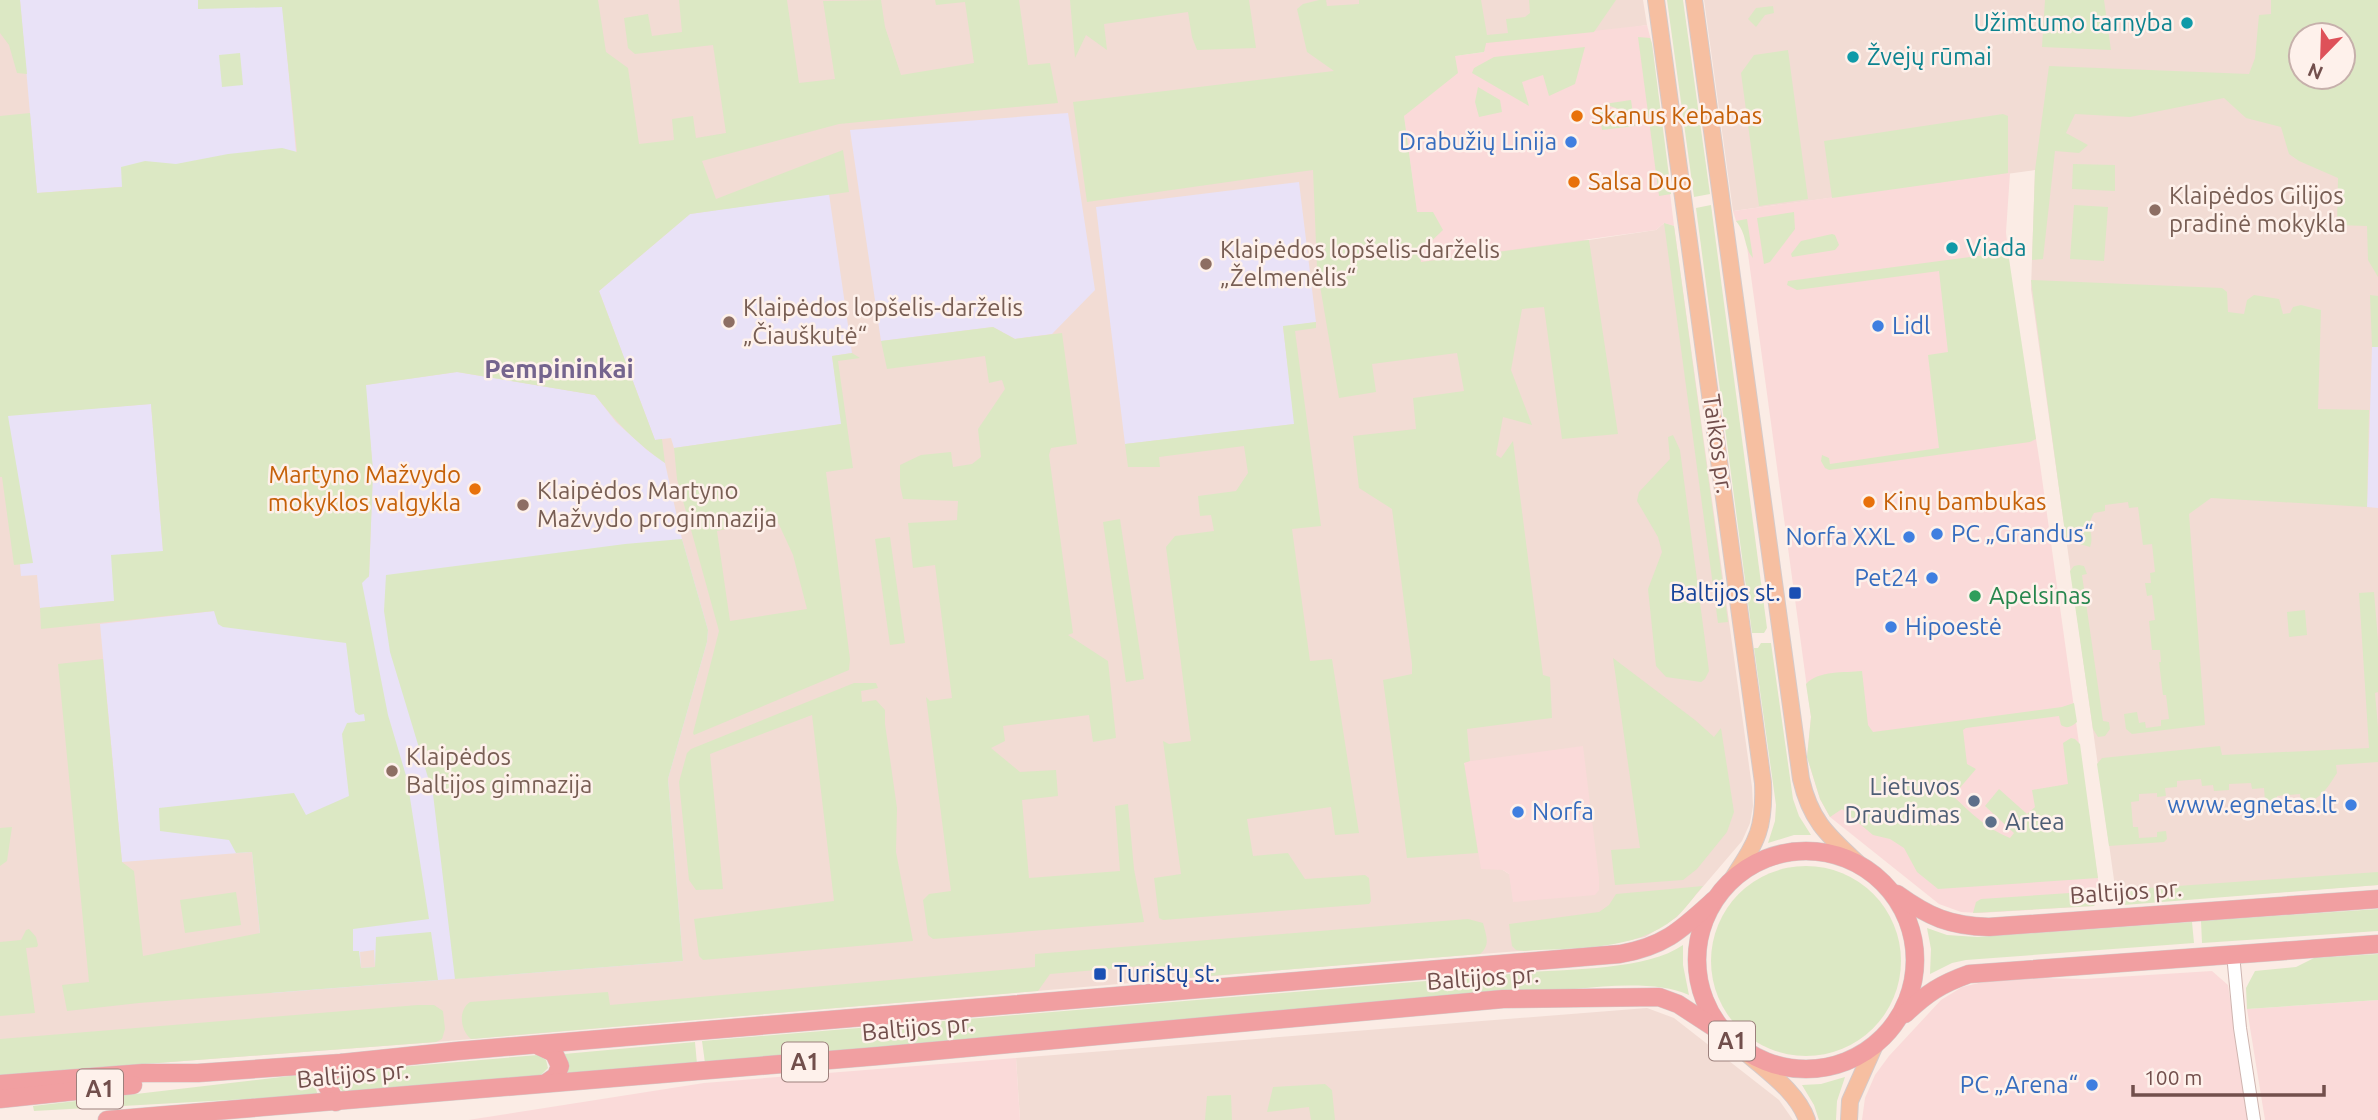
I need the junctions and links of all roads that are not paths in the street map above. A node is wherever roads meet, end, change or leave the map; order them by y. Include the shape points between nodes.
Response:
1 (1656, 0) edge
2 (1694, 0) edge
3 (1861, 866) junction
4 (1731, 881) junction
5 (1888, 887) junction
6 (2378, 899) edge
7 (1714, 900) junction
8 (2378, 944) edge
9 (2233, 954) junction
10 (1896, 1024) junction
11 (1724, 1034) junction
12 (539, 1046) junction
13 (1874, 1047) junction
14 (1744, 1051) junction
15 (341, 1063) junction
16 (198, 1073) junction
17 (546, 1083) junction
18 (0, 1084) edge
19 (0, 1099) edge
20 (336, 1102) junction
21 (267, 1107) junction
22 (107, 1120) edge
23 (233, 1120) edge
24 (1807, 1120) edge
25 (1849, 1120) edge
26 (2254, 1120) edge

1 - 4 main road, Taikos pr. via 1763,783 1761,827
2 - 3 main road, Taikos pr. via 1801,779 1817,822
3 - 4 highway, A1 via 1832,854 1794,852 1756,863
3 - 5 highway, A1
4 - 7 highway, A1
5 - 6 highway, Baltijos pr. via 1944,922 1978,927
5 - 10 highway, A1 via 1909,923 1915,954 1913,986
7 - 11 highway, A1 via 1698,942 1697,961 1708,1010
7 - 12 highway, Baltijos pr. / A1 via 1676,934 1656,945 1619,954
8 - 9 highway
9 - 10 highway via 1969,974 1925,995
9 - 26 street
10 - 13 highway, A1
11 - 14 highway, A1
11 - 17 highway, Baltijos pr. / A1 via 1659,997 1503,999
12 - 15 highway, Baltijos pr. / A1
12 - 17 highway via 554,1053 560,1066
13 - 14 highway, A1 via 1823,1069 1796,1070 1769,1064
13 - 25 main road, A1 via 1850,1101
14 - 24 main road, A1 via 1788,1090
15 - 16 highway, Baltijos pr. / A1
15 - 20 highway via 326,1084
16 - 18 highway
16 - 19 highway, A1
17 - 20 highway, Baltijos pr. / A1
20 - 21 highway, Baltijos pr. / A1
21 - 22 highway, Baltijos pr. / A1
21 - 23 highway

